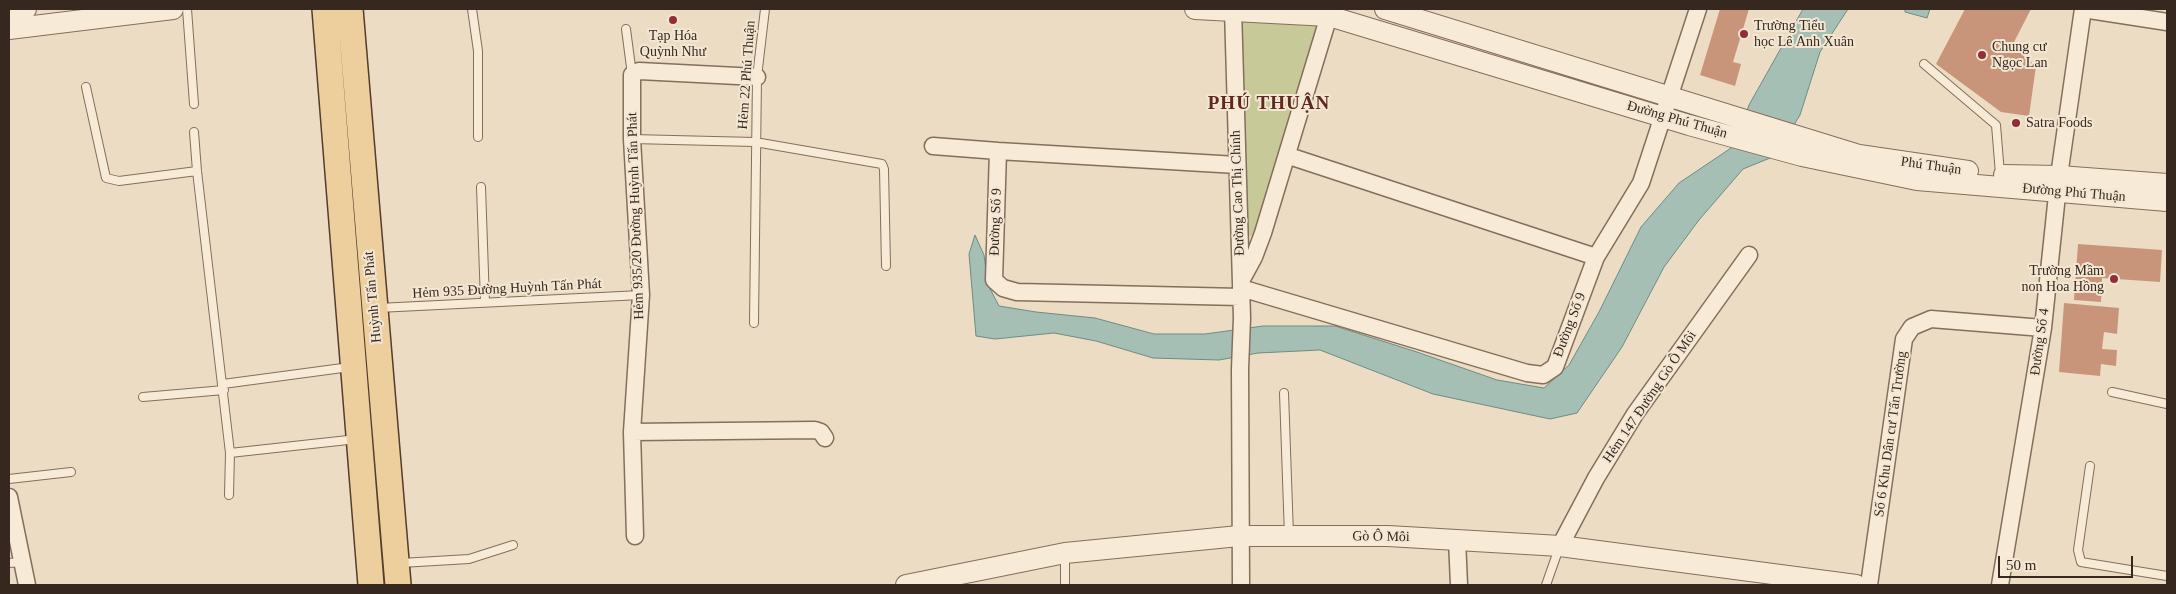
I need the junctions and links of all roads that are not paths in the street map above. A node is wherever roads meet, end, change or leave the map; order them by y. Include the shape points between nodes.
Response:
1 (26, 9) edge
2 (173, 9) edge
3 (187, 9) edge
4 (325, 9) edge
5 (350, 9) edge
6 (472, 9) edge
7 (764, 9) edge
8 (1195, 9) edge
9 (1233, 9) edge
10 (1386, 9) edge
11 (1698, 9) edge
12 (2083, 9) edge
13 (9, 11) edge
14 (1330, 12) edge
15 (2167, 22) edge
16 (626, 29) dead end
17 (9, 30) edge
18 (1924, 64) dead end
19 (632, 75) junction
20 (757, 77) junction
21 (86, 87) dead end
22 (1670, 96) junction
23 (194, 104) dead end
24 (1663, 117) junction
25 (194, 132) dead end
26 (478, 137) dead end
27 (632, 139) junction
28 (755, 142) junction
29 (933, 146) dead end
30 (1804, 148) junction
31 (998, 151) junction
32 (1289, 156) junction
33 (1237, 165) junction
34 (197, 171) junction
35 (2000, 174) junction
36 (2058, 184) junction
37 (2167, 184) edge
38 (481, 187) dead end
39 (2167, 200) edge
40 (1749, 255) dead end
41 (1596, 257) junction
42 (886, 266) dead end
43 (1241, 289) junction
44 (641, 295) junction
45 (486, 302) junction
46 (373, 308) junction
47 (754, 323) dead end
48 (2043, 328) junction
49 (352, 367) junction
50 (223, 387) junction
51 (2112, 392) dead end
52 (1284, 393) dead end
53 (143, 397) dead end
54 (2167, 404) edge
55 (632, 432) junction
56 (825, 438) dead end
57 (358, 439) junction
58 (230, 453) junction
59 (2090, 466) dead end
60 (71, 472) dead end
61 (9, 479) edge
62 (229, 495) dead end
63 (9, 497) edge
64 (635, 536) dead end
65 (1239, 536) junction
66 (1289, 536) junction
67 (1457, 538) junction
68 (512, 545) dead end
69 (1560, 546) junction
70 (1065, 553) junction
71 (15, 563) edge
72 (397, 574) edge
73 (2167, 576) edge
74 (1765, 579) edge
75 (941, 582) edge
76 (1830, 584) edge
77 (26, 585) edge
78 (371, 585) edge
79 (906, 585) edge
80 (1065, 585) edge
81 (1241, 585) edge
82 (1459, 585) edge
83 (1546, 585) edge
84 (1856, 585) edge
85 (1869, 585) edge
86 (2000, 585) edge

1 - 13 street
2 - 17 street
3 - 23 lane
4 - 49 main road, Huỳnh Tấn Phát
5 - 46 main road, Huỳnh Tấn Phát
6 - 26 lane via 478,51
7 - 20 lane, Hẻm 22 Phú Thuận
8 - 9 street, Đường Phú Thuận
9 - 14 street, Đường Phú Thuận
9 - 33 street, Đường Cao Thị Chính
10 - 22 street, Đường Phú Thuận
11 - 22 street, Đường Số 9
12 - 15 street
12 - 36 street, Đường Số 4
14 - 24 street, Đường Phú Thuận
14 - 32 street
16 - 19 lane
18 - 35 lane via 1996,125
19 - 20 street via 638,71
19 - 27 street, Hẻm 935/20 Đường Huỳnh Tấn Phát
20 - 28 lane, Hẻm 22 Phú Thuận
21 - 34 lane via 106,178 119,181
22 - 24 street, Đường Số 9
22 - 30 street, Đường Phú Thuận via 1720,111
24 - 30 street, Đường Phú Thuận via 1713,131
24 - 41 street, Đường Số 9 via 1641,183
25 - 34 lane
27 - 28 lane
27 - 44 street, Hẻm 935/20 Đường Huỳnh Tấn Phát
28 - 42 lane via 882,164
28 - 47 lane, Hẻm 22 Phú Thuận
29 - 31 street
30 - 35 street, Phú Thuận
30 - 36 street, Đường Phú Thuận via 1917,180
31 - 33 street
31 - 43 street, Đường Số 9 via 994,280 1003,288 1017,292
32 - 41 street
32 - 43 street via 1264,233
33 - 43 street, Đường Cao Thị Chính
34 - 50 lane
35 - 36 street, Phú Thuận
36 - 37 street, Đường Phú Thuận
36 - 39 street, Đường Phú Thuận
36 - 48 street, Đường Số 4
38 - 45 lane
40 - 69 street, Hẻm 147 Đường Gò Ô Môi via 1635,414
41 - 43 street, Đường Số 9 via 1555,366 1543,375
43 - 65 street, Đường Cao Thị Chính
44 - 45 lane, Hẻm 935 Đường Huỳnh Tấn Phát
44 - 55 street, Hẻm 935/20 Đường Huỳnh Tấn Phát
45 - 46 lane, Hẻm 935 Đường Huỳnh Tấn Phát
46 - 72 main road, Huỳnh Tấn Phát
48 - 85 street, Số 6 Khu Dân cư Tấn Trường via 1931,319 1912,327 1904,339
48 - 86 street, Đường Số 4
49 - 50 lane
49 - 57 main road, Huỳnh Tấn Phát
50 - 53 lane
50 - 58 lane
51 - 54 lane
52 - 66 lane
55 - 56 street via 815,430 822,432
55 - 64 street, Hẻm 935/20 Đường Huỳnh Tấn Phát
57 - 58 lane
57 - 78 main road, Huỳnh Tấn Phát
58 - 62 lane
59 - 73 lane via 2078,550 2082,562
60 - 61 lane
63 - 71 street
65 - 66 street, Gò Ô Môi
65 - 70 street, Gò Ô Môi
65 - 81 street
66 - 67 street, Gò Ô Môi
67 - 69 street, Gò Ô Môi
67 - 82 street
68 - 72 lane via 469,559
69 - 74 street, Gò Ô Môi
69 - 83 lane
70 - 75 street, Gò Ô Môi
70 - 80 lane
71 - 77 street
74 - 76 street, Gò Ô Môi
75 - 79 street, Gò Ô Môi
76 - 84 street, Gò Ô Môi

